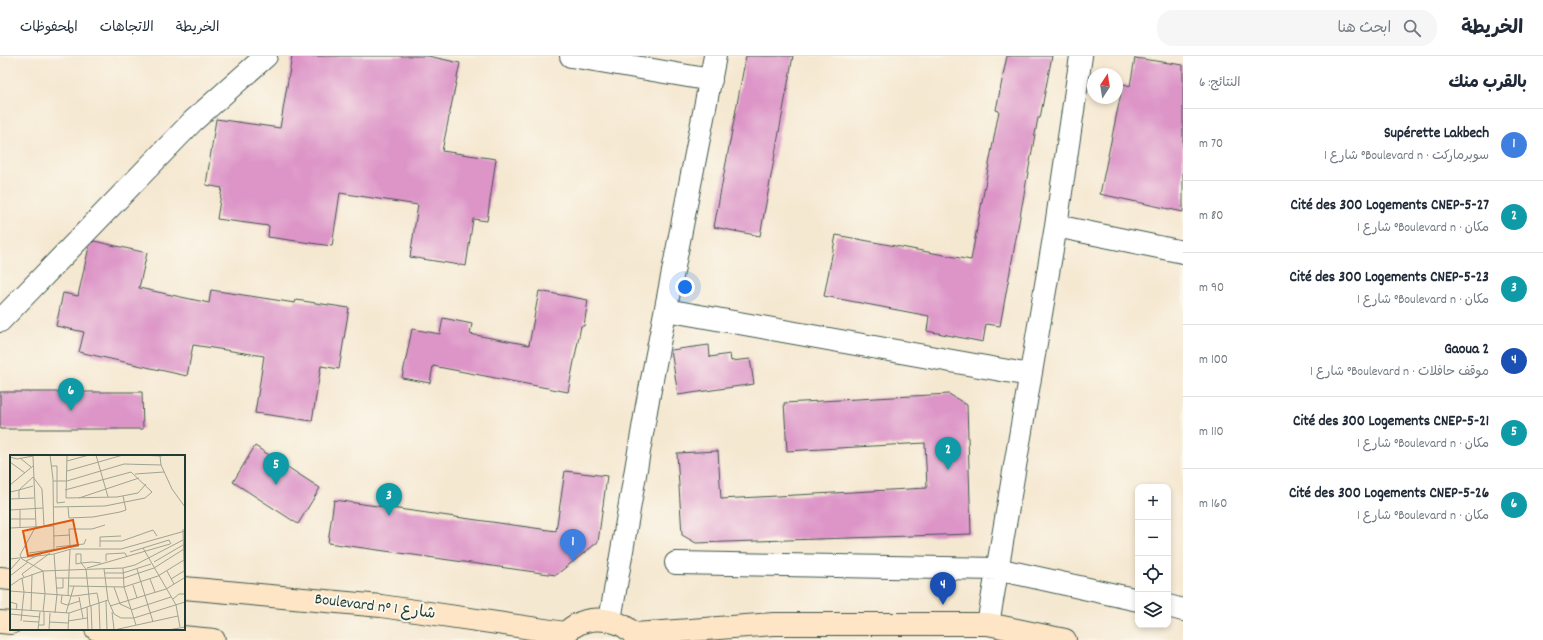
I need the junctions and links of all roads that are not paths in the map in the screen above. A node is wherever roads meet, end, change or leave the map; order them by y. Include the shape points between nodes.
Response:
1 (266, 56) edge
2 (571, 56) edge
3 (716, 56) edge
4 (1081, 56) edge
5 (711, 80) junction
6 (1056, 226) junction
7 (1183, 252) edge
8 (666, 310) junction
9 (0, 321) edge
10 (1030, 375) junction
11 (676, 563) dead end
12 (997, 569) junction
13 (0, 578) edge
14 (10, 579) edge
15 (185, 588) edge
16 (1135, 599) edge
17 (1171, 607) edge
18 (1183, 610) edge
19 (610, 620) junction
20 (0, 622) edge
21 (10, 623) edge
22 (988, 624) junction
23 (107, 630) edge
24 (562, 636) edge
25 (636, 637) edge
26 (214, 640) edge
27 (1065, 640) edge

1 - 9 street via 193,121
2 - 5 street
3 - 5 street
4 - 6 street
5 - 8 street
6 - 7 street
6 - 10 street
8 - 10 street
8 - 19 street
10 - 12 street
11 - 12 street
12 - 16 street
12 - 22 street
13 - 14 main road
15 - 24 main road, Boulevard n° شارع 1 via 381,606
17 - 18 street
19 - 24 main road via 589,619 576,624
19 - 25 main road via 624,626
20 - 21 main road
22 - 25 main road via 774,624
22 - 27 main road
23 - 26 main road

